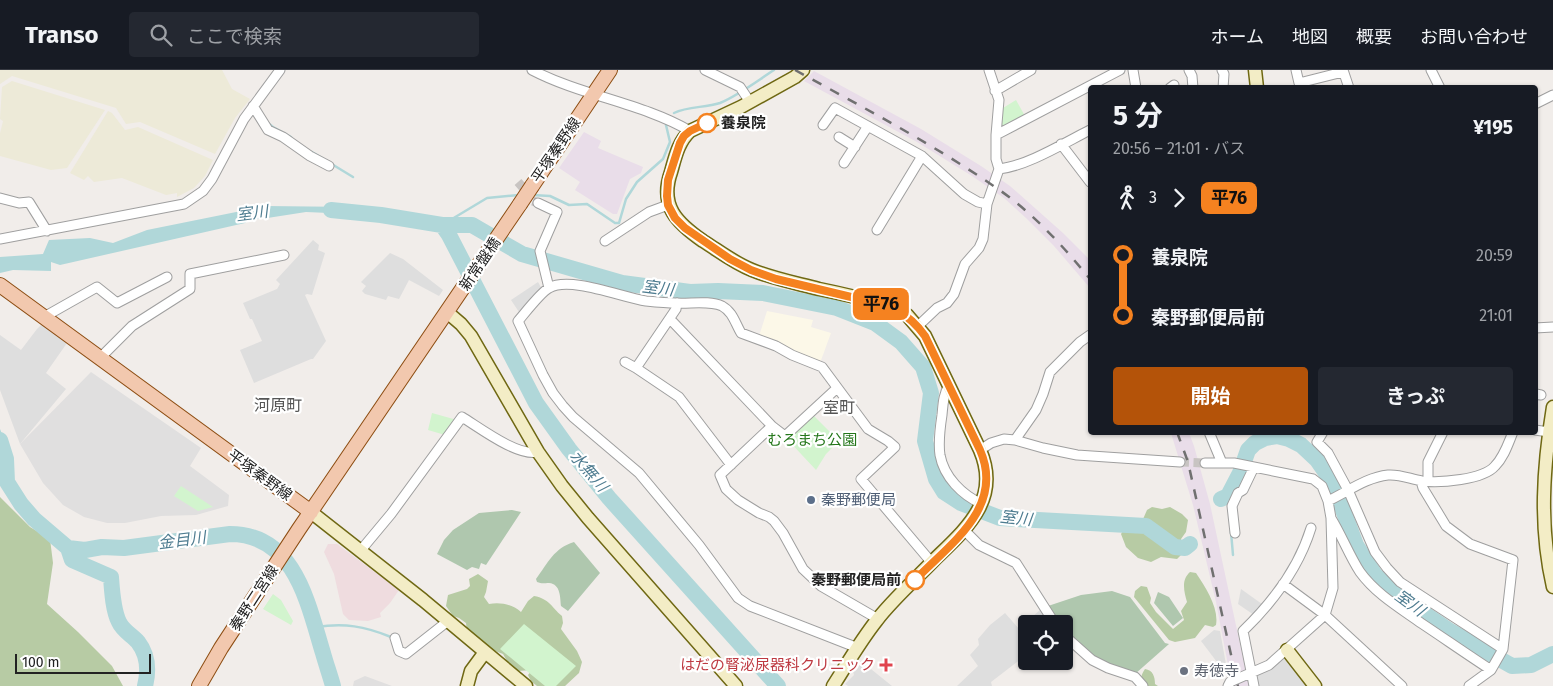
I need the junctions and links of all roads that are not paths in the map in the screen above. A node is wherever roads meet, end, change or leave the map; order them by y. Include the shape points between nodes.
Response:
1 (280, 70) edge
2 (532, 70) edge
3 (610, 70) edge
4 (705, 70) edge
5 (803, 70) edge
6 (989, 70) edge
7 (1031, 70) edge
8 (1120, 70) edge
9 (1133, 70) edge
10 (1189, 70) edge
11 (1222, 70) edge
12 (1255, 70) edge
13 (1296, 70) edge
14 (1432, 70) edge
15 (1343, 71) edge
16 (1091, 85) edge
17 (1136, 85) edge
18 (1193, 85) edge
19 (1223, 85) edge
20 (1257, 85) edge
21 (1348, 85) edge
22 (1439, 85) edge
23 (1088, 87) edge
24 (995, 91) junction
25 (745, 94) junction
26 (594, 95) junction
27 (1553, 95) edge
28 (1538, 102) edge
29 (253, 106) junction
30 (823, 125) dead end
31 (868, 126) junction
32 (690, 131) junction
33 (1088, 131) edge
34 (996, 135) junction
35 (839, 137) dead end
36 (1061, 144) junction
37 (854, 147) junction
38 (922, 156) junction
39 (844, 163) dead end
40 (328, 166) dead end
41 (999, 169) junction
42 (1088, 179) edge
43 (0, 198) edge
44 (538, 203) tunnel mouth
45 (987, 204) junction
46 (668, 205) junction
47 (503, 230) joint
48 (877, 230) dead end
49 (47, 231) junction
50 (0, 239) edge
51 (605, 240) dead end
52 (284, 255) dead end
53 (167, 277) dead end
54 (0, 285) edge
55 (549, 288) junction
56 (677, 303) junction
57 (447, 312) junction
58 (44, 318) junction
59 (670, 319) junction
60 (918, 326) junction
61 (1553, 327) edge
62 (1538, 328) edge
63 (1088, 336) edge
64 (100, 358) junction
65 (625, 362) dead end
66 (636, 368) junction
67 (949, 385) junction
68 (836, 389) junction
69 (1553, 406) edge
70 (772, 426) junction
71 (1538, 430) edge
72 (1549, 432) junction
73 (1210, 435) edge
74 (1321, 435) edge
75 (1442, 435) edge
76 (1512, 435) edge
77 (1015, 440) junction
78 (980, 450) junction
79 (538, 452) junction
80 (1180, 462) tunnel mouth
81 (1205, 463) tunnel mouth
82 (1222, 463) junction
83 (731, 465) junction
84 (1252, 467) junction
85 (1424, 481) junction
86 (1347, 491) junction
87 (1328, 501) junction
88 (981, 505) junction
89 (311, 512) junction
90 (1331, 518) junction
91 (969, 525) junction
92 (1311, 528) dead end
93 (1235, 533) dead end
94 (1549, 541) edge
95 (361, 550) junction
96 (932, 563) junction
97 (1283, 584) junction
98 (1553, 587) edge
99 (1049, 615) edge
100 (1325, 615) junction
101 (878, 619) junction
102 (448, 621) junction
103 (394, 638) dead end
104 (1073, 643) edge
105 (858, 648) junction
106 (1287, 650) junction
107 (1502, 651) junction
108 (485, 652) junction
109 (1492, 669) junction
110 (1251, 672) junction
111 (199, 686) edge
112 (467, 686) edge
113 (526, 686) edge
114 (736, 686) edge
115 (833, 686) edge
116 (1144, 686) edge
117 (1228, 686) edge
118 (1254, 686) edge
119 (1315, 686) edge
120 (1402, 686) edge
121 (1469, 686) edge

1 - 29 street
2 - 26 street
3 - 26 main road, 平塚秦野線
4 - 25 street
5 - 25 street via 795,77
6 - 24 street
7 - 24 street
8 - 16 street
9 - 17 street
10 - 18 street
11 - 19 street
12 - 20 street
13 - 15 street via 1299,83
14 - 22 street
15 - 21 street
23 - 34 street
24 - 34 street via 999,100
25 - 32 street
26 - 32 street via 672,121
26 - 47 main road, 平塚秦野線, bridge
27 - 28 street
29 - 40 street via 268,130
29 - 49 street via 212,179 195,198 184,204
30 - 31 street via 835,108
31 - 37 street
31 - 38 street
32 - 46 street via 680,143 668,180
33 - 36 street
34 - 41 street
35 - 37 street
36 - 41 street via 1029,160
36 - 42 street
37 - 39 street
38 - 45 street via 964,194
38 - 48 street
41 - 45 street
43 - 49 street via 20,204 29,202
44 - 55 street via 557,212 540,251
45 - 60 street via 983,239 965,264 954,294
46 - 51 street via 649,212
46 - 60 street via 685,228 751,270 893,307
47 - 57 main road, 新常盤橋
49 - 50 street
52 - 64 street via 190,274 190,289 132,326
53 - 58 street via 117,303 97,287
54 - 58 main road, 平塚秦野線
55 - 56 street via 566,283 578,284 647,301
55 - 105 street via 518,321 543,375 563,406 639,473 738,598 750,606
56 - 59 street
56 - 68 street via 720,305 733,316 741,333 822,367
57 - 79 street via 471,336
57 - 89 main road
58 - 64 main road, 平塚秦野線
59 - 66 street
59 - 70 street
60 - 67 street
61 - 62 street
63 - 77 street via 1050,372 1036,410
64 - 89 main road, 平塚秦野線
65 - 66 street
66 - 83 street via 679,397
67 - 78 street
67 - 88 street via 944,393 940,455 959,490
68 - 70 street via 785,436
68 - 96 street via 868,429 895,447 861,479
69 - 72 street
70 - 83 street
71 - 72 street
72 - 94 street via 1543,502
73 - 82 street
74 - 86 street via 1317,442 1328,453
75 - 85 street via 1428,462
76 - 85 street via 1490,472 1446,481
77 - 78 street via 998,440
77 - 80 street via 1077,454
78 - 88 street via 987,473
79 - 95 street via 514,449 462,418
79 - 114 street via 588,518
81 - 82 street
82 - 84 street
83 - 101 street via 720,475 726,489 774,521 803,569 821,586
84 - 87 street via 1313,479 1322,486
84 - 93 street via 1232,506
85 - 86 street via 1386,475
85 - 107 street via 1423,488 1446,526 1470,544 1513,560
86 - 87 street
86 - 107 street via 1375,552 1400,582
87 - 90 street
88 - 91 street
89 - 95 street
89 - 111 main road, 秦野二宮線
90 - 100 street via 1333,588
90 - 109 street via 1352,559 1375,590
91 - 96 street
91 - 99 street via 979,545 1016,563
92 - 97 street
94 - 98 street
95 - 102 street
96 - 101 street
97 - 100 street
97 - 110 street via 1243,631
100 - 106 street
100 - 120 street
101 - 105 street
102 - 103 street via 406,654 400,651
102 - 108 street
104 - 116 street via 1092,660 1134,677
105 - 115 street
106 - 110 street via 1269,665
106 - 119 street
107 - 109 street
108 - 112 street via 471,671
108 - 113 street
109 - 121 street
110 - 117 street
110 - 118 street

